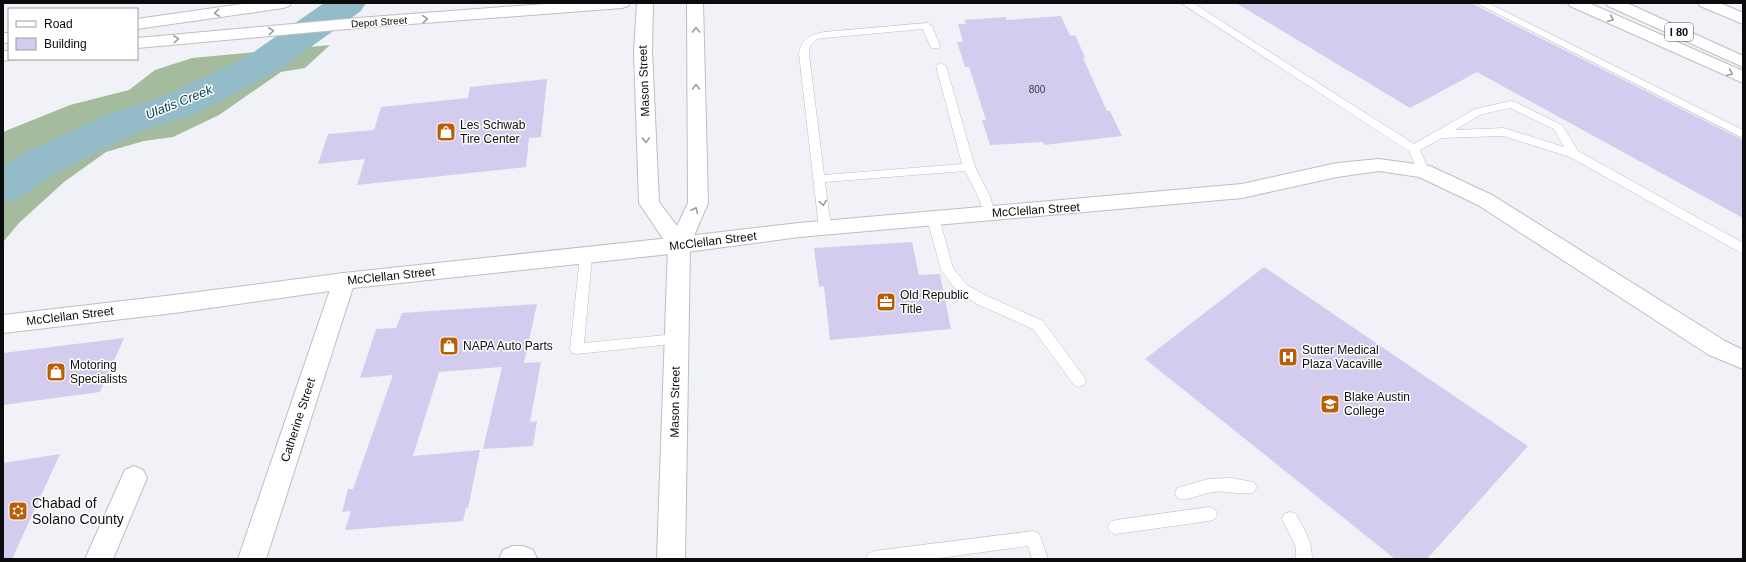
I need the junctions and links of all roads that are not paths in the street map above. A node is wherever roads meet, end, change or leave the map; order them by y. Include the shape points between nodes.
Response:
1 (283, 3) edge
2 (622, 3) edge
3 (645, 3) edge
4 (695, 3) edge
5 (1186, 3) edge
6 (1481, 3) edge
7 (1576, 3) edge
8 (1614, 3) edge
9 (1706, 3) edge
10 (1743, 19) edge
11 (138, 24) edge
12 (138, 43) edge
13 (935, 46) dead end
14 (1743, 62) edge
15 (941, 66) dead end
16 (1743, 78) edge
17 (1439, 134) junction
18 (1743, 134) edge
19 (1414, 149) junction
20 (1574, 154) junction
21 (969, 167) junction
22 (1423, 171) junction
23 (819, 179) junction
24 (989, 214) junction
25 (933, 218) junction
26 (826, 228) junction
27 (679, 246) junction
28 (1743, 249) edge
29 (586, 257) junction
30 (344, 281) junction
31 (3, 324) edge
32 (676, 339) junction
33 (1743, 360) edge
34 (1079, 381) dead end
35 (134, 478) dead end
36 (1249, 487) dead end
37 (1183, 493) dead end
38 (1209, 514) dead end
39 (1290, 519) dead end
40 (1116, 528) dead end
41 (99, 559) edge
42 (252, 559) edge
43 (513, 559) edge
44 (523, 559) edge
45 (671, 559) edge
46 (874, 559) edge
47 (1040, 559) edge
48 (1304, 559) edge

1 -> 11 main road
12 -> 2 main road, Depot Street
3 -> 27 main road, Mason Street via 643,51 649,203
27 -> 4 main road, Mason Street via 698,203
5 - 19 lane
6 - 18 lane
7 -> 16 main road
8 - 14 main road, I 80
9 - 10 main road
13 - 23 lane via 927,26 824,35 814,37 805,45
15 - 21 lane
17 - 19 lane
17 - 20 lane via 1504,132
17 - 20 lane via 1479,111 1511,104 1558,127
19 - 22 lane
20 - 28 lane
21 - 23 lane
21 - 24 lane via 984,196
22 - 24 main road, McClellan Street via 1379,166 1337,170 1242,191
22 - 33 main road, McClellan Street via 1485,200 1716,348
23 -> 26 lane
24 - 25 main road, McClellan Street
25 - 26 main road, McClellan Street
25 - 34 lane via 947,270 962,288 982,300 1038,325
26 - 27 main road, McClellan Street
27 - 29 main road, McClellan Street
27 - 32 main road, Mason Street
29 - 30 main road, McClellan Street
29 - 32 lane via 578,349
30 - 31 main road, McClellan Street
30 - 42 main road, Catherine Street
32 - 45 main road, Mason Street
35 - 41 main road
36 - 37 lane via 1225,483 1206,484
38 - 40 lane
39 - 48 lane via 1304,546
43 - 44 main road
46 - 47 lane via 1033,538

